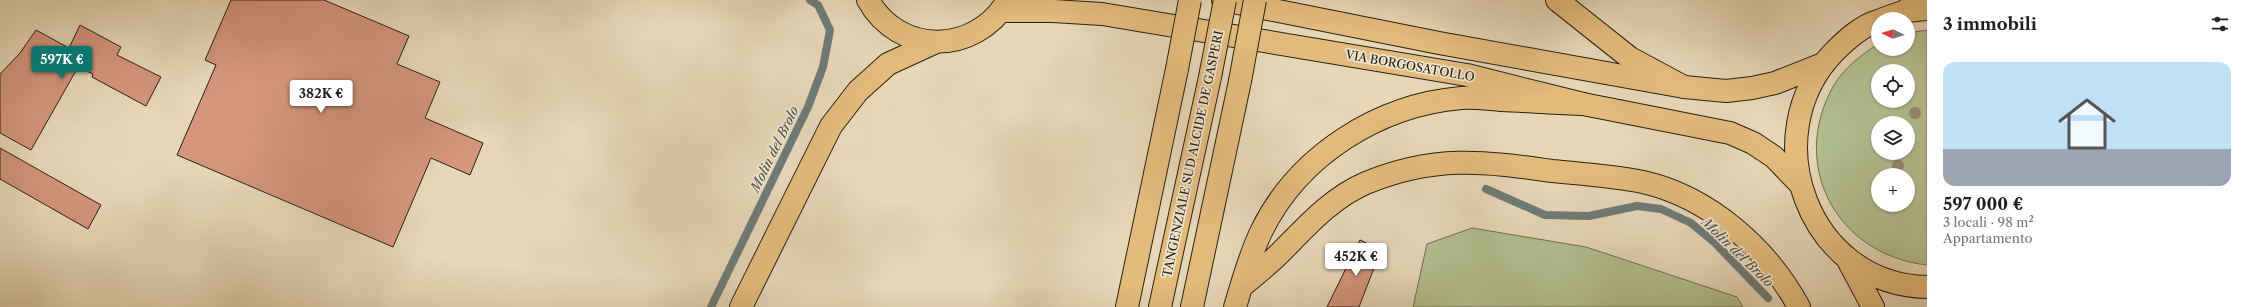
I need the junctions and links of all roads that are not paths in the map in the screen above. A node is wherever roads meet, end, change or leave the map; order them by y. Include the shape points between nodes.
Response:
1 (868, 0) edge
2 (1190, 0) edge
3 (1224, 0) edge
4 (1254, 0) edge
5 (1557, 0) edge
6 (1005, 6) edge
7 (1911, 6) edge
8 (1927, 9) edge
9 (1898, 12) edge
10 (1871, 25) edge
11 (936, 42) junction
12 (1823, 64) junction
13 (1684, 87) junction
14 (1583, 104) junction
15 (1799, 183) junction
16 (1846, 257) junction
17 (1927, 287) edge
18 (1238, 297) edge
19 (741, 307) edge
20 (1127, 307) edge
21 (1160, 307) edge
22 (1192, 307) edge
23 (1799, 307) edge
24 (1873, 307) edge

1 - 11 main road, VIA BORGOSATOLLO via 875,12 892,28 913,38
2 - 20 main road, bridge
3 - 13 main road via 1439,43
3 - 21 main road, TANGENZIALE SUD ALCIDE DE GASPERI, bridge
4 - 22 main road, bridge via 1240,81
5 - 13 main road via 1630,58
6 - 11 main road, VIA BORGOSATOLLO via 983,29 967,36
6 - 14 main road, VIA BORGOSATOLLO via 1102,14 1467,75
7 - 8 main road
7 - 9 main road
10 - 12 main road via 1846,39
11 - 19 main road via 888,64 858,91 831,126
12 - 13 main road via 1775,83 1752,88 1726,91
12 - 15 main road via 1810,85 1798,120 1795,158
14 - 15 main road, VIA BORGOSATOLLO via 1730,133 1774,157
14 - 18 main road via 1462,98 1431,102 1401,110 1345,137 1320,156 1284,196 1263,229 1250,257
15 - 16 main road via 1806,204 1817,224
16 - 17 main road via 1868,271 1893,282
16 - 24 main road
18 - 23 main road via 1323,209 1365,184 1415,167 1454,162 1486,162 1642,182 1676,193 1708,210 1752,243 1791,292

